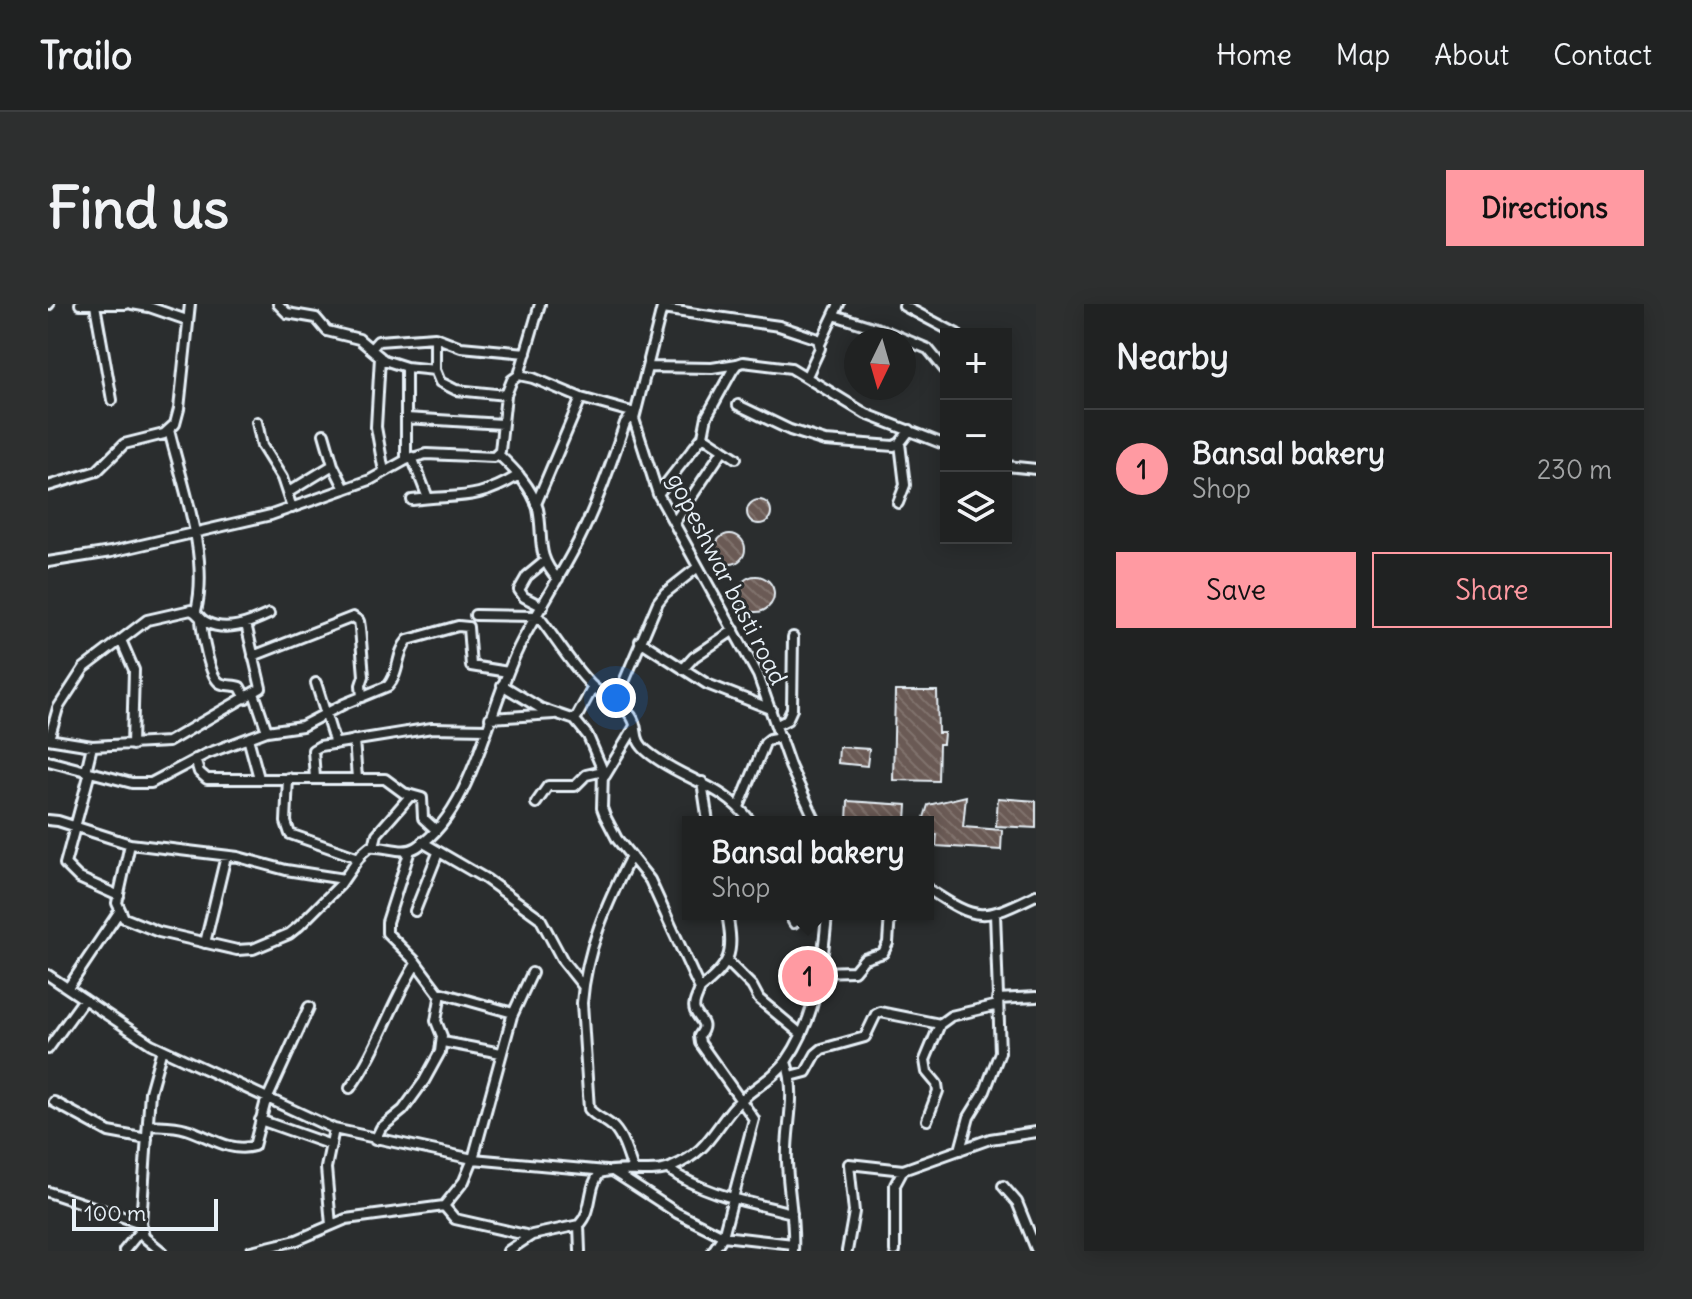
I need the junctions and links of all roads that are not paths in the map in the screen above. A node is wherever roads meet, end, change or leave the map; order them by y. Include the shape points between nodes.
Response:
1 (80, 304) edge
2 (129, 304) edge
3 (190, 304) edge
4 (278, 304) edge
5 (540, 304) edge
6 (839, 304) edge
7 (95, 305) edge
8 (904, 306) edge
9 (662, 307) edge
10 (834, 315) junction
11 (187, 320) junction
12 (946, 328) edge
13 (435, 337) junction
14 (820, 344) junction
15 (371, 349) junction
16 (526, 353) junction
17 (380, 357) junction
18 (737, 364) junction
19 (940, 364) edge
20 (406, 367) junction
21 (649, 367) junction
22 (435, 370) junction
23 (519, 375) junction
24 (807, 376) junction
25 (506, 395) junction
26 (581, 398) junction
27 (112, 400) dead end
28 (738, 405) dead end
29 (635, 416) junction
30 (406, 418) junction
31 (257, 422) dead end
32 (502, 424) junction
33 (169, 430) junction
34 (910, 430) junction
35 (324, 434) dead end
36 (703, 436) junction
37 (940, 442) edge
38 (900, 443) junction
39 (721, 453) dead end
40 (498, 454) junction
41 (736, 458) dead end
42 (409, 459) junction
43 (333, 465) junction
44 (1012, 467) edge
45 (1036, 469) edge
46 (384, 472) junction
47 (519, 475) junction
48 (48, 486) edge
49 (345, 489) junction
50 (287, 493) junction
51 (658, 494) junction
52 (428, 498) junction
53 (412, 500) dead end
54 (898, 503) dead end
55 (536, 504) junction
56 (292, 508) junction
57 (674, 523) junction
58 (194, 533) junction
59 (48, 562) edge
60 (544, 562) junction
61 (698, 567) junction
62 (558, 579) junction
63 (543, 607) junction
64 (269, 614) dead end
65 (475, 615) dead end
66 (199, 616) junction
67 (538, 616) junction
68 (246, 624) junction
69 (734, 630) junction
70 (793, 637) dead end
71 (121, 640) junction
72 (640, 641) junction
73 (253, 656) junction
74 (683, 669) junction
75 (508, 672) junction
76 (316, 683) dead end
77 (502, 685) junction
78 (593, 687) junction
79 (250, 695) junction
80 (362, 697) junction
81 (615, 703) junction
82 (771, 709) junction
83 (327, 713) junction
84 (559, 714) junction
85 (490, 718) junction
86 (575, 720) junction
87 (635, 725) junction
88 (777, 725) junction
89 (487, 729) junction
90 (267, 731) junction
91 (781, 737) junction
92 (248, 738) junction
93 (48, 739) edge
94 (354, 740) junction
95 (335, 744) junction
96 (132, 745) junction
97 (92, 746) junction
98 (195, 759) junction
99 (48, 761) edge
100 (88, 772) junction
101 (604, 774) junction
102 (259, 778) junction
103 (288, 778) junction
104 (315, 778) junction
105 (357, 778) junction
106 (702, 782) junction
107 (410, 796) junction
108 (536, 803) dead end
109 (739, 807) junction
110 (707, 816) edge
111 (746, 816) edge
112 (813, 816) edge
113 (48, 820) edge
114 (76, 826) junction
115 (436, 830) junction
116 (422, 842) junction
117 (130, 844) junction
118 (374, 846) junction
119 (410, 850) junction
120 (438, 853) junction
121 (226, 856) junction
122 (631, 856) junction
123 (359, 858) junction
124 (344, 879) junction
125 (934, 893) edge
126 (1036, 895) edge
127 (119, 896) junction
128 (415, 911) dead end
129 (119, 912) junction
130 (995, 913) junction
131 (728, 920) edge
132 (826, 920) edge
133 (890, 920) edge
134 (205, 943) junction
135 (727, 961) junction
136 (416, 964) junction
137 (819, 972) junction
138 (532, 973) dead end
139 (48, 975) edge
140 (583, 986) junction
141 (68, 988) junction
142 (700, 989) junction
143 (441, 993) junction
144 (1036, 997) edge
145 (84, 999) junction
146 (998, 1002) junction
147 (309, 1007) dead end
148 (513, 1013) junction
149 (940, 1024) junction
150 (801, 1034) junction
151 (443, 1042) junction
152 (48, 1049) edge
153 (162, 1049) junction
154 (501, 1053) junction
155 (786, 1062) junction
156 (791, 1076) junction
157 (350, 1088) dead end
158 (269, 1099) junction
159 (54, 1102) dead end
160 (739, 1102) junction
161 (260, 1120) junction
162 (927, 1120) dead end
163 (148, 1125) junction
164 (334, 1129) junction
165 (1036, 1132) edge
166 (147, 1139) junction
167 (375, 1140) junction
168 (331, 1145) junction
169 (960, 1150) junction
170 (473, 1159) junction
171 (668, 1169) junction
172 (633, 1170) junction
173 (903, 1170) junction
174 (610, 1171) junction
175 (1003, 1186) dead end
176 (48, 1192) edge
177 (734, 1198) junction
178 (444, 1206) junction
179 (792, 1213) junction
180 (331, 1225) junction
181 (579, 1225) junction
182 (141, 1227) junction
183 (531, 1236) junction
184 (723, 1236) junction
185 (793, 1248) edge
186 (1036, 1249) edge
187 (124, 1251) edge
188 (161, 1251) edge
189 (251, 1251) edge
190 (508, 1251) edge
191 (580, 1251) edge
192 (713, 1251) edge
193 (847, 1251) edge
194 (859, 1251) edge
195 (895, 1251) edge

1 - 7 street
2 - 7 street
2 - 11 street
3 - 11 street
4 - 15 street via 287,313 316,318 323,329 359,339
5 - 16 street
6 - 10 street
7 - 27 street
8 - 12 street
9 - 14 street via 779,326
9 - 21 street
10 - 14 street
10 - 19 street via 928,349
11 - 33 street via 178,418
13 - 15 street via 378,341
13 - 16 street via 461,347
13 - 22 street
14 - 24 street
15 - 17 street
16 - 23 street
17 - 20 street
17 - 46 street via 376,427
18 - 21 street
18 - 24 street via 777,365
18 - 36 street via 707,416
20 - 22 street
20 - 30 street
21 - 29 street
22 - 25 street via 448,388
23 - 25 street
23 - 26 street
24 - 34 street via 866,414
25 - 32 street
26 - 29 street
26 - 55 street
28 - 38 street via 790,430 835,443
29 - 51 street, gopeshwar basti road
29 - 62 street via 625,423 600,495
30 - 32 street
30 - 42 street
31 - 50 street via 262,446
32 - 40 street
33 - 48 street via 124,444 97,471
33 - 58 street
34 - 37 street
34 - 38 street
35 - 43 street
36 - 41 street
36 - 51 street
38 - 54 street via 905,485
39 - 57 street
40 - 42 street via 440,453
40 - 47 street
42 - 46 street
42 - 52 street
43 - 49 street
43 - 50 street
44 - 45 street
46 - 49 street
47 - 52 street via 474,496
47 - 55 street
49 - 56 street
50 - 56 street
51 - 57 street, gopeshwar basti road
52 - 53 street
55 - 60 street
56 - 58 street
57 - 61 street, gopeshwar basti road
58 - 59 street
58 - 66 street
60 - 62 street
60 - 63 street via 519,590
61 - 69 street, gopeshwar basti road
61 - 72 street via 665,593
62 - 63 street
63 - 67 street
64 - 68 street
65 - 67 street
66 - 68 street via 225,627
66 - 71 street via 185,610 147,620
66 - 79 street via 216,680
67 - 75 street
67 - 78 street
68 - 73 street
69 - 74 street
69 - 82 street, gopeshwar basti road
70 - 88 street via 792,709
71 - 93 street via 74,679
71 - 96 street via 134,670
72 - 74 street
72 - 81 street
73 - 79 street via 261,688
73 - 80 street via 353,617 359,621
74 - 82 street
75 - 77 street
75 - 80 street via 471,666 470,632 458,626 408,640 391,684
76 - 83 street
77 - 84 street
77 - 85 street
78 - 81 street
78 - 86 street
79 - 90 street
79 - 96 street via 168,742
80 - 83 street
81 - 87 street
82 - 88 street, gopeshwar basti road
83 - 90 street via 302,726
83 - 95 street
84 - 85 street
84 - 86 street
85 - 89 street
86 - 101 street
87 - 101 street
87 - 106 street via 637,741 648,753
88 - 91 street, gopeshwar basti road
89 - 94 street via 432,728
89 - 115 street via 458,798
90 - 92 street
91 - 109 street via 765,743
91 - 112 street, gopeshwar basti road
92 - 98 street
92 - 102 street
93 - 97 street
94 - 95 street
94 - 105 street
95 - 104 street via 313,750
96 - 97 street
97 - 100 street
98 - 100 street via 151,783
98 - 102 street via 207,779
99 - 100 street
100 - 114 street
101 - 108 street via 586,775 575,786 548,786
101 - 122 street via 602,808
102 - 103 street
103 - 104 street
103 - 123 street via 290,834
104 - 105 street
105 - 107 street via 385,779
106 - 109 street
106 - 110 street
107 - 115 street via 422,798 423,818
107 - 118 street via 377,834
109 - 111 street
113 - 114 street
114 - 117 street
114 - 127 street via 65,864 79,878
115 - 116 street
116 - 119 street
116 - 120 street
117 - 121 street
117 - 127 street
118 - 119 street
118 - 123 street
119 - 136 street via 386,929
120 - 128 street
120 - 140 street via 540,918
121 - 124 street
121 - 134 street
122 - 140 street via 600,920
122 - 142 street via 650,880
123 - 124 street
124 - 134 street via 289,934 246,950
125 - 130 street via 965,913
126 - 130 street
127 - 129 street
129 - 134 street via 133,923
129 - 141 street
130 - 146 street
131 - 135 street
132 - 137 street
133 - 137 street via 883,953 864,959 854,971
135 - 142 street
135 - 150 street via 759,999
136 - 143 street
136 - 157 street
137 - 150 street
138 - 148 street
139 - 141 street
140 - 172 street via 589,1109 617,1131
141 - 145 street
142 - 160 street via 694,1004 704,1024 700,1043
143 - 148 street
143 - 151 street via 436,1021
144 - 146 street
145 - 152 street
145 - 153 street
146 - 149 street
146 - 169 street via 997,1064 969,1117
147 - 158 street
148 - 154 street
149 - 156 street via 880,1012 865,1037 822,1049 806,1072
149 - 162 street via 925,1060 938,1091
150 - 155 street
151 - 154 street
151 - 167 street via 424,1081
153 - 158 street
153 - 163 street
154 - 170 street
155 - 156 street
155 - 160 street
156 - 179 street via 787,1159
158 - 161 street
158 - 164 street
159 - 166 street via 109,1132
160 - 171 street via 700,1151
160 - 177 street via 754,1119
161 - 163 street via 255,1143 249,1147 220,1143 186,1129
161 - 168 street
163 - 166 street
164 - 167 street
164 - 168 street
165 - 169 street
166 - 182 street
167 - 170 street
168 - 180 street via 326,1168
169 - 173 street
170 - 174 street
170 - 178 street
171 - 172 street
171 - 177 street
172 - 174 street
173 - 193 street via 849,1164 854,1212
173 - 195 street via 895,1185
174 - 181 street via 596,1176 589,1210
174 - 184 street
175 - 186 street via 1017,1202
176 - 182 street
177 - 179 street
177 - 184 street
178 - 180 street
178 - 183 street via 455,1219
179 - 185 street
180 - 189 street
181 - 183 street
181 - 191 street
182 - 187 street
182 - 188 street via 144,1237
183 - 190 street
184 - 185 street
184 - 192 street
193 - 194 street

